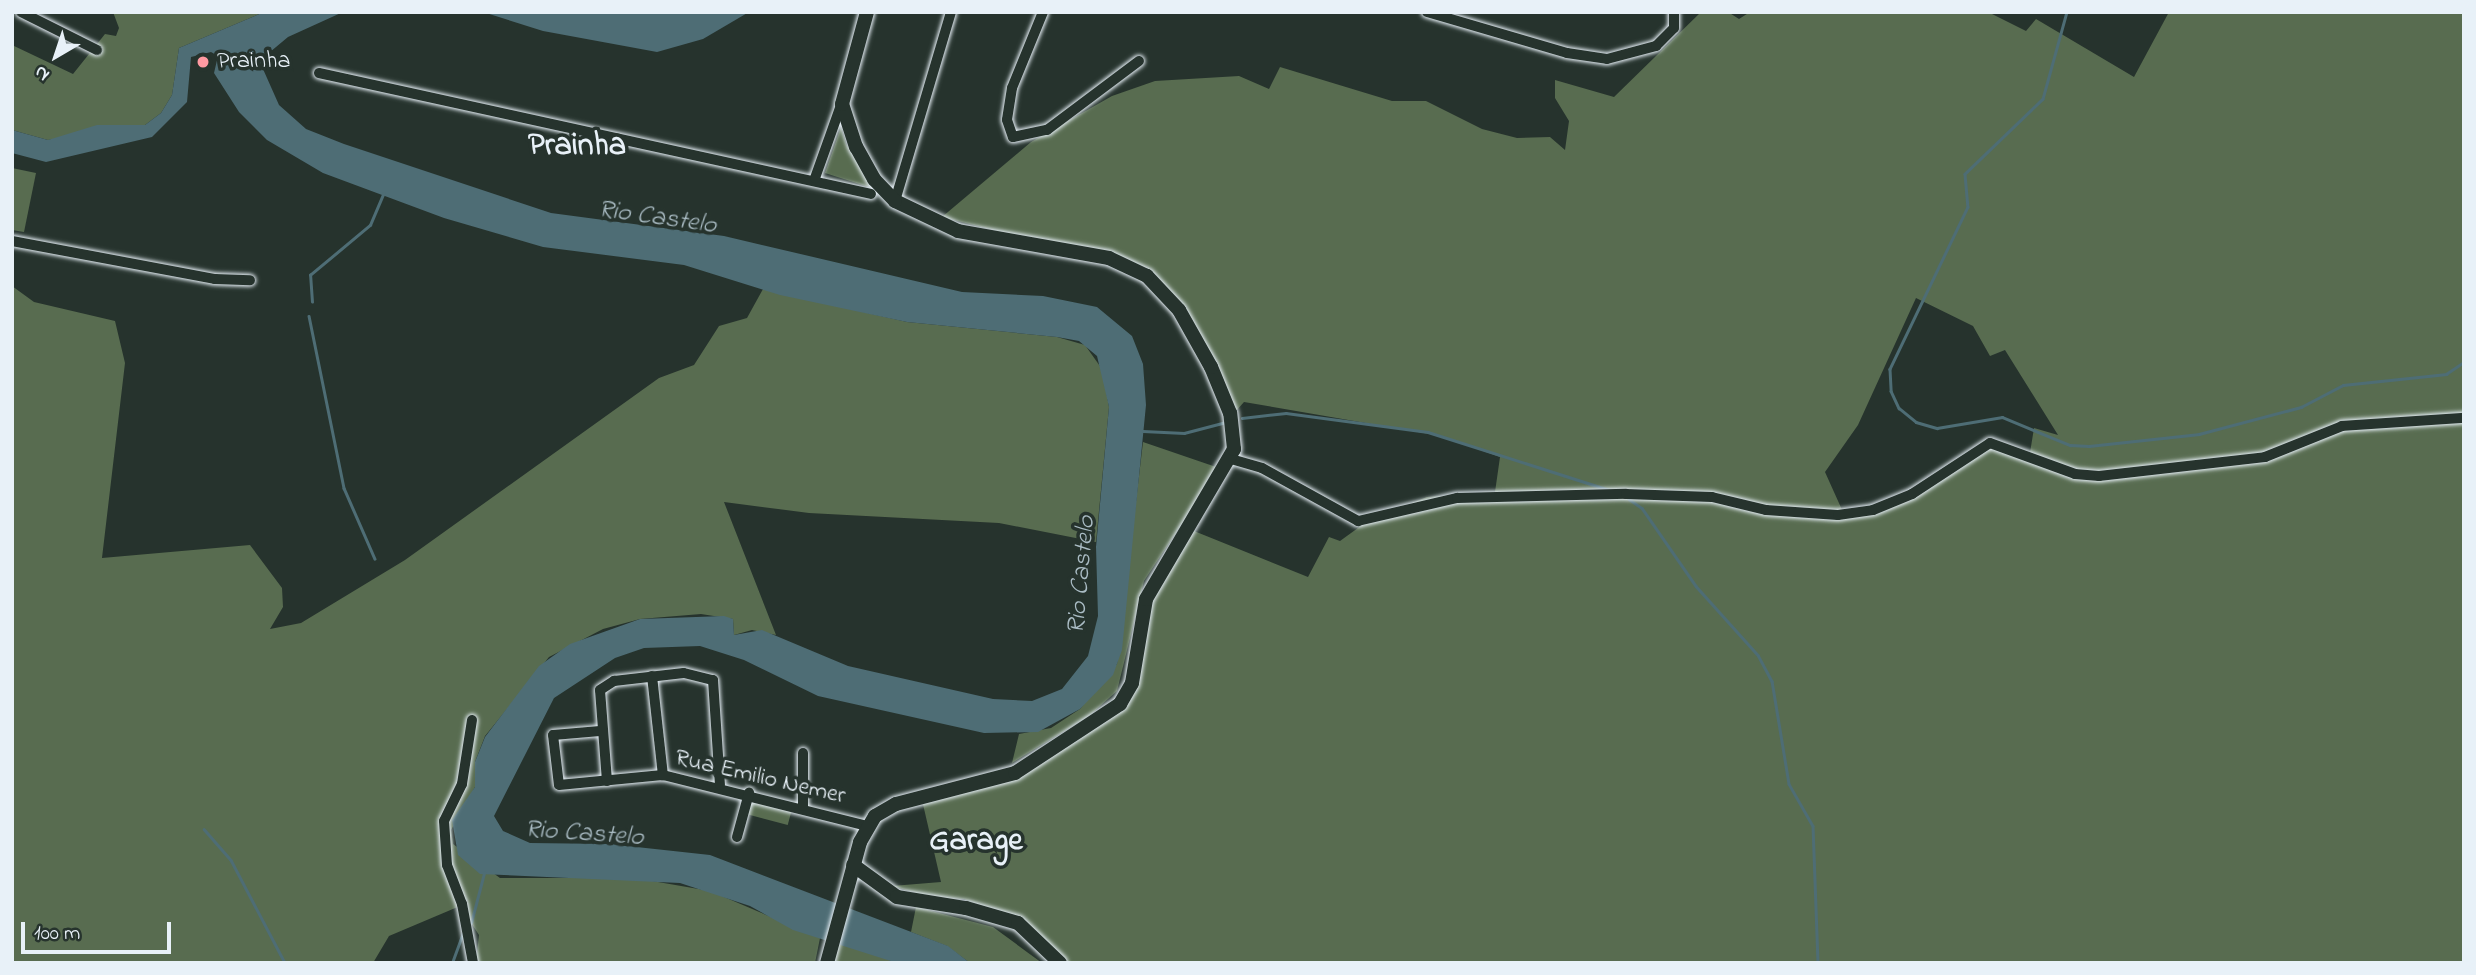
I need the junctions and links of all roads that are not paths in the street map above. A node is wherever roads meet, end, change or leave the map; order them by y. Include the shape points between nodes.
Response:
1 (21, 12) edge
2 (867, 12) edge
3 (951, 12) edge
4 (1043, 12) edge
5 (1427, 12) edge
6 (1674, 12) edge
7 (97, 50) dead end
8 (1139, 61) dead end
9 (319, 73) dead end
10 (842, 104) junction
11 (815, 177) junction
12 (871, 194) dead end
13 (895, 201) junction
14 (12, 242) edge
15 (250, 280) dead end
16 (2464, 418) edge
17 (1231, 459) junction
18 (652, 676) junction
19 (472, 720) dead end
20 (600, 731) junction
21 (803, 753) dead end
22 (663, 775) junction
23 (607, 781) junction
24 (720, 785) junction
25 (749, 793) junction
26 (803, 806) junction
27 (867, 826) junction
28 (737, 837) dead end
29 (853, 865) junction
30 (473, 963) edge
31 (827, 963) edge
32 (1060, 963) edge

1 - 7 street
2 - 10 main road
3 - 13 street
4 - 8 street via 1012,88 1007,120 1013,137 1047,130
5 - 6 street via 1567,53 1607,59 1656,46 1674,29
9 - 11 street
10 - 11 street
10 - 13 main road via 867,168
11 - 12 street
13 - 17 main road via 958,232 1109,258 1147,276 1179,310 1211,367 1230,413
14 - 15 street via 165,271
16 - 17 street via 2342,426 2265,457 2099,476 2075,474 1990,443 1912,494 1873,510 1838,515 1766,510 1712,497 1626,494 1457,498 1358,521 1262,468
17 - 27 main road via 1146,599 1132,683 1112,713 1015,773 896,804
18 - 20 street via 614,681 600,690
18 - 22 street
18 - 24 street via 684,673 713,680
19 - 30 street via 462,784 444,821 447,865 462,904
20 - 23 street
20 - 23 street, Rua Emilio Nemer via 553,735 559,785
21 - 26 street
22 - 23 street, Rua Emilio Nemer
22 - 24 street, Rua Emilio Nemer
24 - 25 street, Rua Emilio Nemer
25 - 26 street, Rua Emilio Nemer
25 - 28 street
26 - 27 street, Rua Emilio Nemer
27 - 29 main road
29 - 31 main road
29 - 32 main road via 897,897 966,908 1018,923

